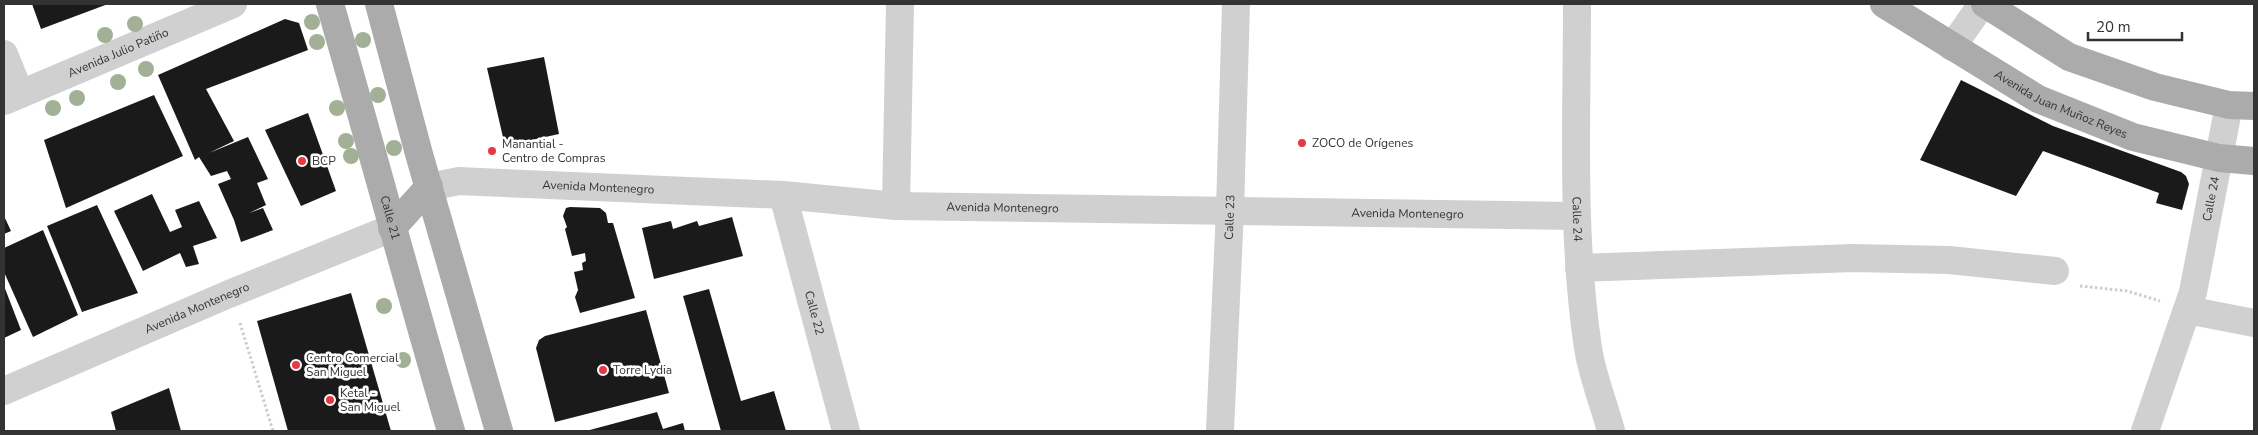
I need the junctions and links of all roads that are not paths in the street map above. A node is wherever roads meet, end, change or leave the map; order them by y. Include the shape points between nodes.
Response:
1 (233, 4) edge
2 (330, 4) edge
3 (378, 4) edge
4 (900, 4) edge
5 (1236, 4) edge
6 (1577, 4) edge
7 (1884, 4) edge
8 (1984, 4) edge
9 (1952, 47) junction
10 (4, 54) edge
11 (12, 97) edge
12 (2242, 106) edge
13 (2219, 158) junction
14 (2254, 161) edge
15 (429, 187) junction
16 (783, 195) junction
17 (896, 206) junction
18 (1230, 210) junction
19 (1576, 216) junction
20 (392, 228) junction
21 (1579, 268) junction
22 (2055, 271) road end
23 (2190, 301) junction
24 (2254, 323) edge
25 (4, 391) edge
26 (451, 431) edge
27 (499, 431) edge
28 (846, 431) edge
29 (1220, 431) edge
30 (1611, 431) edge
31 (2145, 431) edge

1 - 11 street, Avenida Julio Patiño
2 - 20 main road, Calle 21
3 - 15 main road
4 - 17 street
5 - 18 street, Calle 23
6 - 19 street, Calle 24
7 - 9 main road, Avenida Juan Muñoz Reyes
8 - 9 street
8 - 12 main road via 2069,57 2155,87
9 - 13 main road, Avenida Juan Muñoz Reyes via 2038,99 2133,137
10 - 11 street
12 - 13 street, Calle 24
13 - 14 main road, Avenida Juan Muñoz Reyes
13 - 23 street, Calle 24
15 - 16 street, Avenida Montenegro via 459,181
15 - 20 main road
15 - 27 main road
16 - 17 street, Avenida Montenegro
16 - 28 street, Calle 22
17 - 18 street, Avenida Montenegro
18 - 19 street, Avenida Montenegro
18 - 29 street, Calle 23
19 - 21 street, Calle 24
20 - 25 street, Avenida Montenegro via 228,294
20 - 26 main road, Calle 21
21 - 22 street via 1854,258 1949,260
21 - 30 street, Calle 24 via 1588,350
23 - 24 street
23 - 31 street, Calle 24

